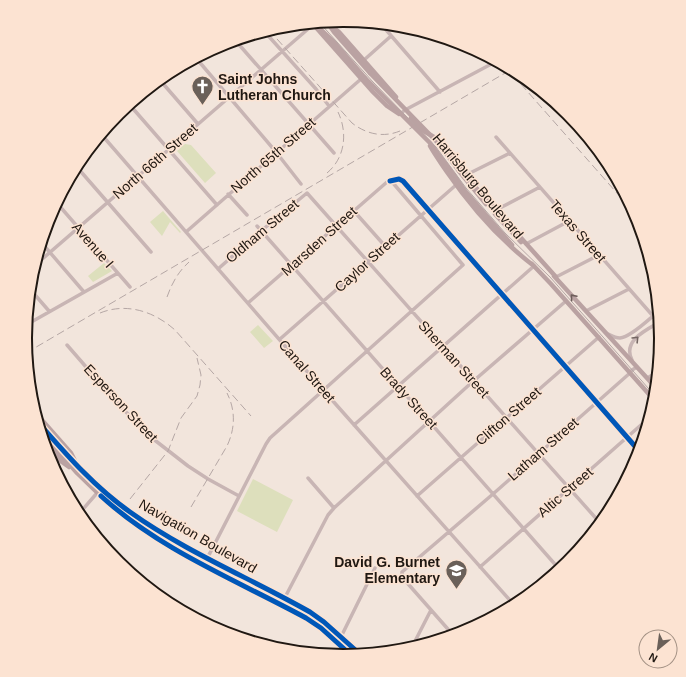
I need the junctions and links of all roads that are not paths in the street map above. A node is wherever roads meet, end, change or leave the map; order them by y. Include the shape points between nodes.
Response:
1 (320, 28) edge
2 (331, 28) edge
3 (333, 28) edge
4 (306, 30) edge
5 (386, 30) edge
6 (269, 36) edge
7 (391, 36) junction
8 (240, 45) edge
9 (281, 51) junction
10 (364, 60) junction
11 (200, 62) edge
12 (491, 64) edge
13 (260, 69) junction
14 (363, 78) junction
15 (163, 84) edge
16 (440, 92) junction
17 (229, 96) junction
18 (329, 106) junction
19 (133, 109) edge
20 (405, 110) junction
21 (400, 114) junction
22 (198, 124) junction
23 (309, 124) junction
24 (496, 137) dead end
25 (105, 138) edge
26 (439, 140) junction
27 (431, 147) junction
28 (168, 149) junction
29 (276, 152) junction
30 (334, 153) dead end
31 (510, 153) junction
32 (80, 171) edge
33 (466, 175) junction
34 (138, 176) junction
35 (301, 184) dead end
36 (456, 185) junction
37 (540, 187) junction
38 (307, 193) joint
39 (228, 194) junction
40 (107, 202) junction
41 (217, 205) junction
42 (61, 208) edge
43 (353, 210) junction
44 (496, 210) junction
45 (247, 215) dead end
46 (421, 216) junction
47 (569, 221) junction
48 (257, 226) dead end
49 (337, 226) junction
50 (78, 228) junction
51 (261, 231) junction
52 (186, 232) junction
53 (526, 244) junction
54 (385, 246) junction
55 (45, 247) edge
56 (151, 252) dead end
57 (50, 253) junction
58 (599, 254) junction
59 (41, 261) edge
60 (368, 262) junction
61 (292, 266) junction
62 (534, 266) junction
63 (218, 269) junction
64 (118, 273) junction
65 (556, 277) junction
66 (130, 287) dead end
67 (629, 289) junction
68 (84, 292) junction
69 (35, 294) edge
70 (323, 301) junction
71 (566, 301) junction
72 (248, 304) junction
73 (49, 311) junction
74 (586, 311) junction
75 (412, 312) junction
76 (653, 316) joint
77 (32, 321) edge
78 (654, 327) edge
79 (606, 333) junction
80 (599, 337) junction
81 (280, 339) junction
82 (67, 345) dead end
83 (443, 346) junction
84 (367, 352) junction
85 (634, 363) junction
86 (637, 367) junction
87 (630, 373) junction
88 (652, 375) edge
89 (647, 378) junction
90 (473, 381) junction
91 (651, 383) edge
92 (398, 386) junction
93 (324, 390) junction
94 (650, 395) edge
95 (506, 418) junction
96 (43, 421) edge
97 (429, 421) junction
98 (643, 424) edge
99 (354, 425) junction
100 (45, 430) edge
101 (48, 440) edge
102 (54, 453) edge
103 (538, 454) junction
104 (461, 457) junction
105 (386, 461) junction
106 (80, 469) junction
107 (76, 473) junction
108 (308, 478) dead end
109 (100, 487) junction
110 (569, 489) junction
111 (97, 493) junction
112 (493, 494) junction
113 (239, 496) junction
114 (417, 496) junction
115 (334, 508) junction
116 (83, 510) edge
117 (597, 519) edge
118 (524, 529) junction
119 (449, 532) junction
120 (183, 545) junction
121 (179, 552) junction
122 (206, 557) junction
123 (564, 558) edge
124 (202, 565) junction
125 (556, 565) junction
126 (480, 567) junction
127 (375, 568) dead end
128 (544, 577) edge
129 (284, 598) junction
130 (511, 601) edge
131 (281, 605) junction
132 (431, 610) junction
133 (449, 631) edge
134 (341, 636) junction
135 (415, 641) edge
136 (338, 643) junction
137 (355, 649) edge
138 (345, 650) edge

1 - 14 main road, Harrisburg Boulevard
2 - 65 main road, Harrisburg Boulevard, bridge via 370,73 439,144 509,230
3 - 10 main road
4 - 9 street, North 66th Street
5 - 7 street
6 - 9 street
7 - 10 street
7 - 16 street
8 - 13 street
9 - 13 street, North 66th Street
9 - 18 street
10 - 20 main road
11 - 17 street
12 - 16 street
13 - 17 street, North 66th Street
13 - 23 street
14 - 18 street, North 65th Street
14 - 21 main road via 383,102
14 - 62 main road, Harrisburg Boulevard, bridge via 430,144 465,191
15 - 22 street
16 - 20 street
17 - 22 street, North 66th Street
17 - 29 street
18 - 23 street, North 65th Street
19 - 28 street
20 - 21 street
20 - 26 main road via 420,128
21 - 27 main road
22 - 28 street, North 66th Street
23 - 29 street, North 65th Street
23 - 30 street
24 - 31 street, Texas Street
25 - 34 street, Canal Street
26 - 27 main road
26 - 33 main road
27 - 36 main road
28 - 34 street, North 66th Street
28 - 41 street
29 - 35 street
29 - 39 street, North 65th Street
31 - 33 street
31 - 37 street, Texas Street
32 - 40 street
33 - 44 main road
34 - 40 street, North 66th Street
34 - 52 street, Canal Street
36 - 46 street, Caylor Street
36 - 62 main road via 502,239
37 - 44 street
37 - 47 street, Texas Street
38 - 49 street, Sherman Street
38 - 51 street, Oldham Street
39 - 41 street, North 65th Street
39 - 45 street
40 - 50 street, North 66th Street
40 - 56 street
41 - 52 street, North 65th Street
42 - 50 street, Avenue I
43 - 46 street, Marsden Street via 384,183 390,181
43 - 49 street, Marsden Street
43 - 54 street
44 - 53 main road
46 - 54 street, Caylor Street
46 - 75 street via 463,265
47 - 53 street
47 - 58 street, Texas Street
48 - 51 street, Brady Street
49 - 60 street, Sherman Street
49 - 61 street, Marsden Street
50 - 57 street, North 66th Street
50 - 64 street, Avenue I
51 - 61 street, Brady Street
51 - 63 street, Oldham Street
52 - 63 street, Canal Street
53 - 65 main road
54 - 60 street, Caylor Street
55 - 57 street
57 - 59 street, North 66th Street
57 - 68 street
58 - 65 street
58 - 67 street, Texas Street
60 - 70 street, Caylor Street
60 - 75 street, Sherman Street
61 - 70 street, Brady Street
61 - 72 street, Marsden Street
62 - 71 main road, Harrisburg Boulevard
62 - 83 street
63 - 72 street, Canal Street
64 - 66 street, Avenue I
64 - 68 street
74 -> 65 main road, Harrisburg Boulevard
67 - 74 street
67 - 76 street, Texas Street
68 - 73 street
69 - 73 street
70 - 81 street, Caylor Street
70 - 84 street, Brady Street
71 - 80 main road, Harrisburg Boulevard
71 - 90 street
72 - 81 street, Canal Street
73 - 77 street
74 - 79 main road, Harrisburg Boulevard
75 - 83 street, Sherman Street
75 - 84 street
76 - 79 street via 627,336 621,338
85 -> 78 street via 629,352 631,344
79 - 85 main road, Harrisburg Boulevard
80 - 87 main road, Harrisburg Boulevard
80 - 95 street, Clifton Street
81 - 93 street, Canal Street
82 - 113 street, Esperson Street via 120,406 152,438 194,470
83 - 90 street, Sherman Street
83 - 92 street
84 - 92 street, Brady Street
84 - 93 street
85 - 86 main road, Harrisburg Boulevard
86 - 87 street, Latham Street
86 - 89 main road, Harrisburg Boulevard
87 - 94 main road, Harrisburg Boulevard
87 - 103 street, Latham Street
88 - 89 street
89 - 91 main road, Harrisburg Boulevard
90 - 95 street, Sherman Street
90 - 97 street
92 - 97 street, Brady Street
92 - 99 street
93 - 99 street, Canal Street
93 - 113 street via 270,438
95 - 103 street, Sherman Street
95 - 104 street, Clifton Street
96 - 106 main road
97 - 104 street, Brady Street
97 - 105 street
98 - 110 street, Altic Street
99 - 105 street, Canal Street
100 - 106 main road, Navigation Boulevard
101 - 107 main road, Navigation Boulevard
102 - 107 main road
103 - 110 street, Sherman Street
103 - 112 street, Latham Street
104 - 112 street, Brady Street
104 - 114 street, Clifton Street
105 - 114 street, Canal Street
105 - 115 street
106 - 109 main road, Navigation Boulevard
107 - 111 main road, Navigation Boulevard
108 - 115 street
109 - 111 main road
109 - 120 main road, Navigation Boulevard via 128,511
110 - 117 street, Sherman Street
110 - 118 street, Altic Street
111 - 116 street
111 - 121 main road, Navigation Boulevard via 129,520
112 - 118 street, Brady Street
112 - 119 street, Latham Street
113 - 122 street
114 - 119 street, Canal Street
115 - 129 street
118 - 125 street, Brady Street
118 - 126 street, Altic Street
119 - 126 street, Canal Street
119 - 132 street, Latham Street via 401,574
120 - 121 main road
120 - 122 main road, Navigation Boulevard
121 - 124 main road, Navigation Boulevard
122 - 124 street
122 - 129 main road, Navigation Boulevard
123 - 125 street
124 - 131 main road, Navigation Boulevard
125 - 128 street
126 - 130 street, Canal Street
127 - 134 street
129 - 131 street
129 - 134 main road, Navigation Boulevard via 324,622
131 - 136 main road, Navigation Boulevard via 321,628
132 - 133 street
132 - 135 street
134 - 136 street
134 - 137 main road, Navigation Boulevard
136 - 138 main road, Navigation Boulevard

